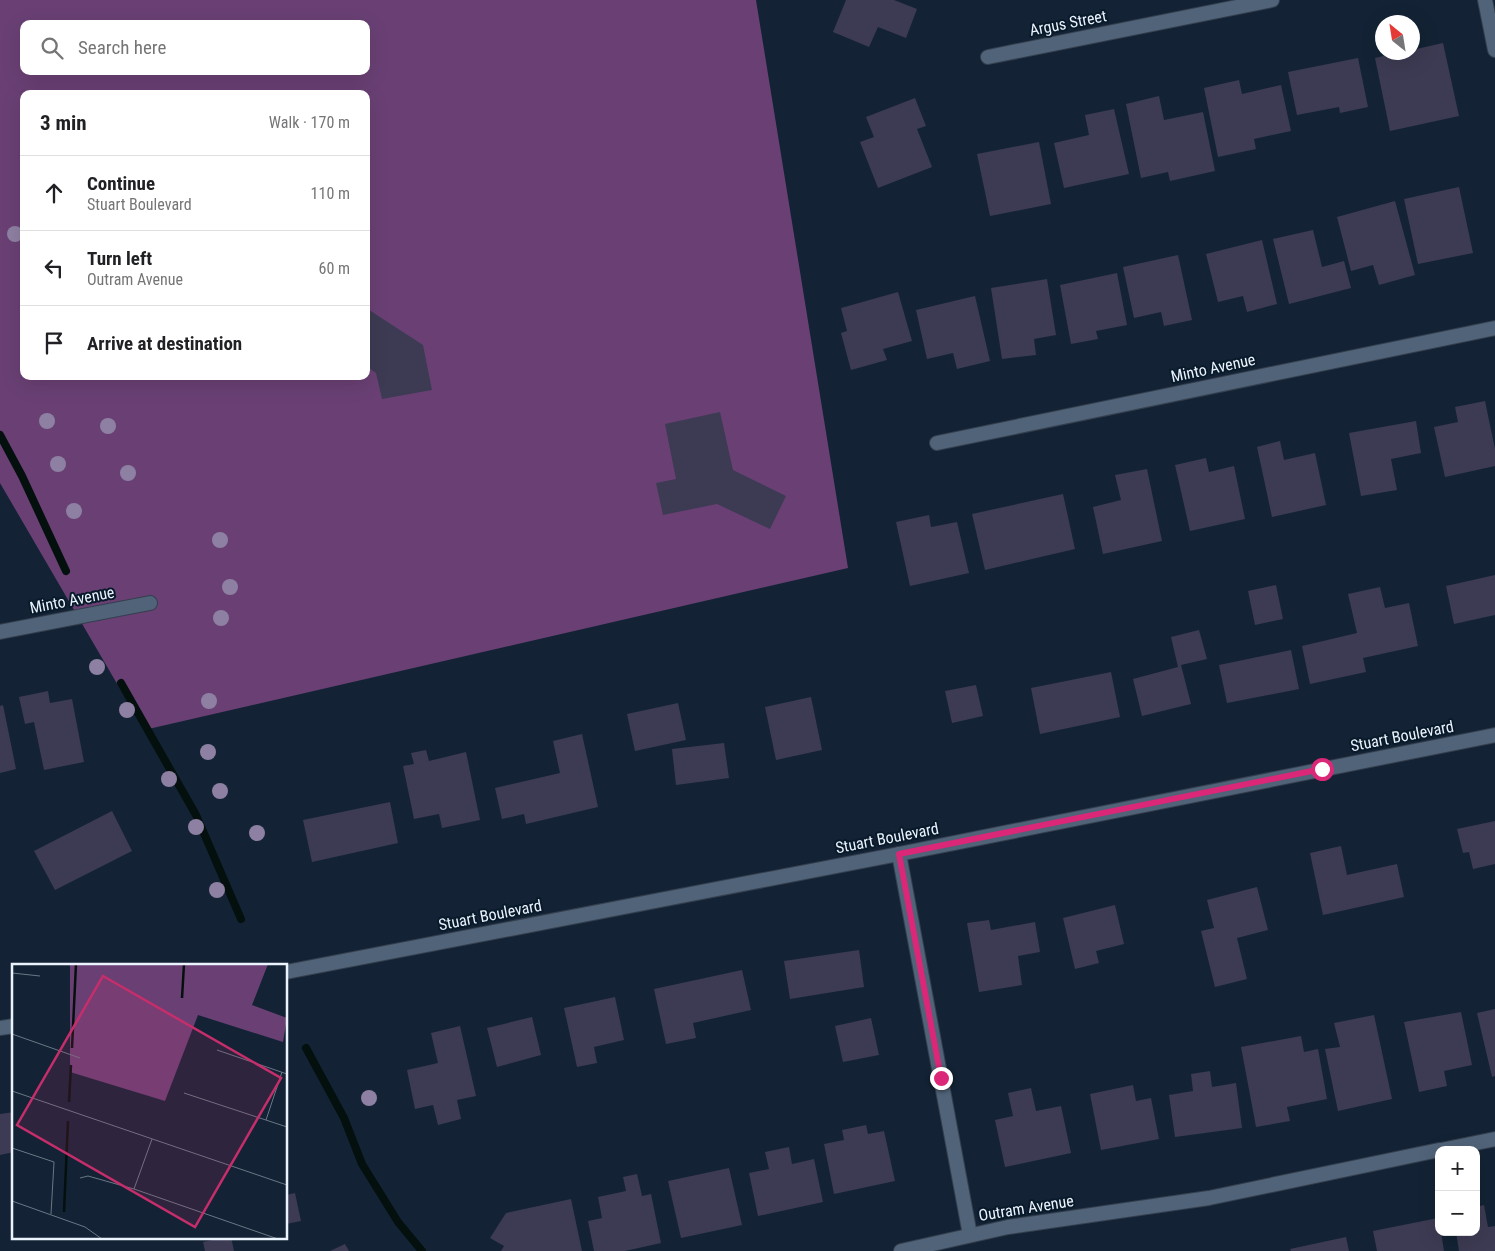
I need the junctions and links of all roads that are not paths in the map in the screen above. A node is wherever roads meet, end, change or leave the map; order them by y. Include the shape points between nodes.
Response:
1 (1272, 0) edge
2 (1485, 0) edge
3 (1495, 50) edge
4 (988, 57) dead end
5 (1495, 328) edge
6 (938, 443) dead end
7 (150, 603) dead end
8 (0, 632) edge
9 (1495, 735) edge
10 (899, 854) junction
11 (288, 972) edge
12 (1495, 1138) edge
13 (1458, 1146) edge
14 (1435, 1151) edge
15 (970, 1235) junction
16 (901, 1251) edge

1 - 4 street, Argus Street
2 - 3 street
5 - 6 street, Minto Avenue
7 - 8 street, Minto Avenue
9 - 10 street, Stuart Boulevard
10 - 11 street, Stuart Boulevard
10 - 15 street, Outram Avenue
12 - 13 street, Outram Avenue
14 - 15 street, Outram Avenue via 1209,1198
15 - 16 street

